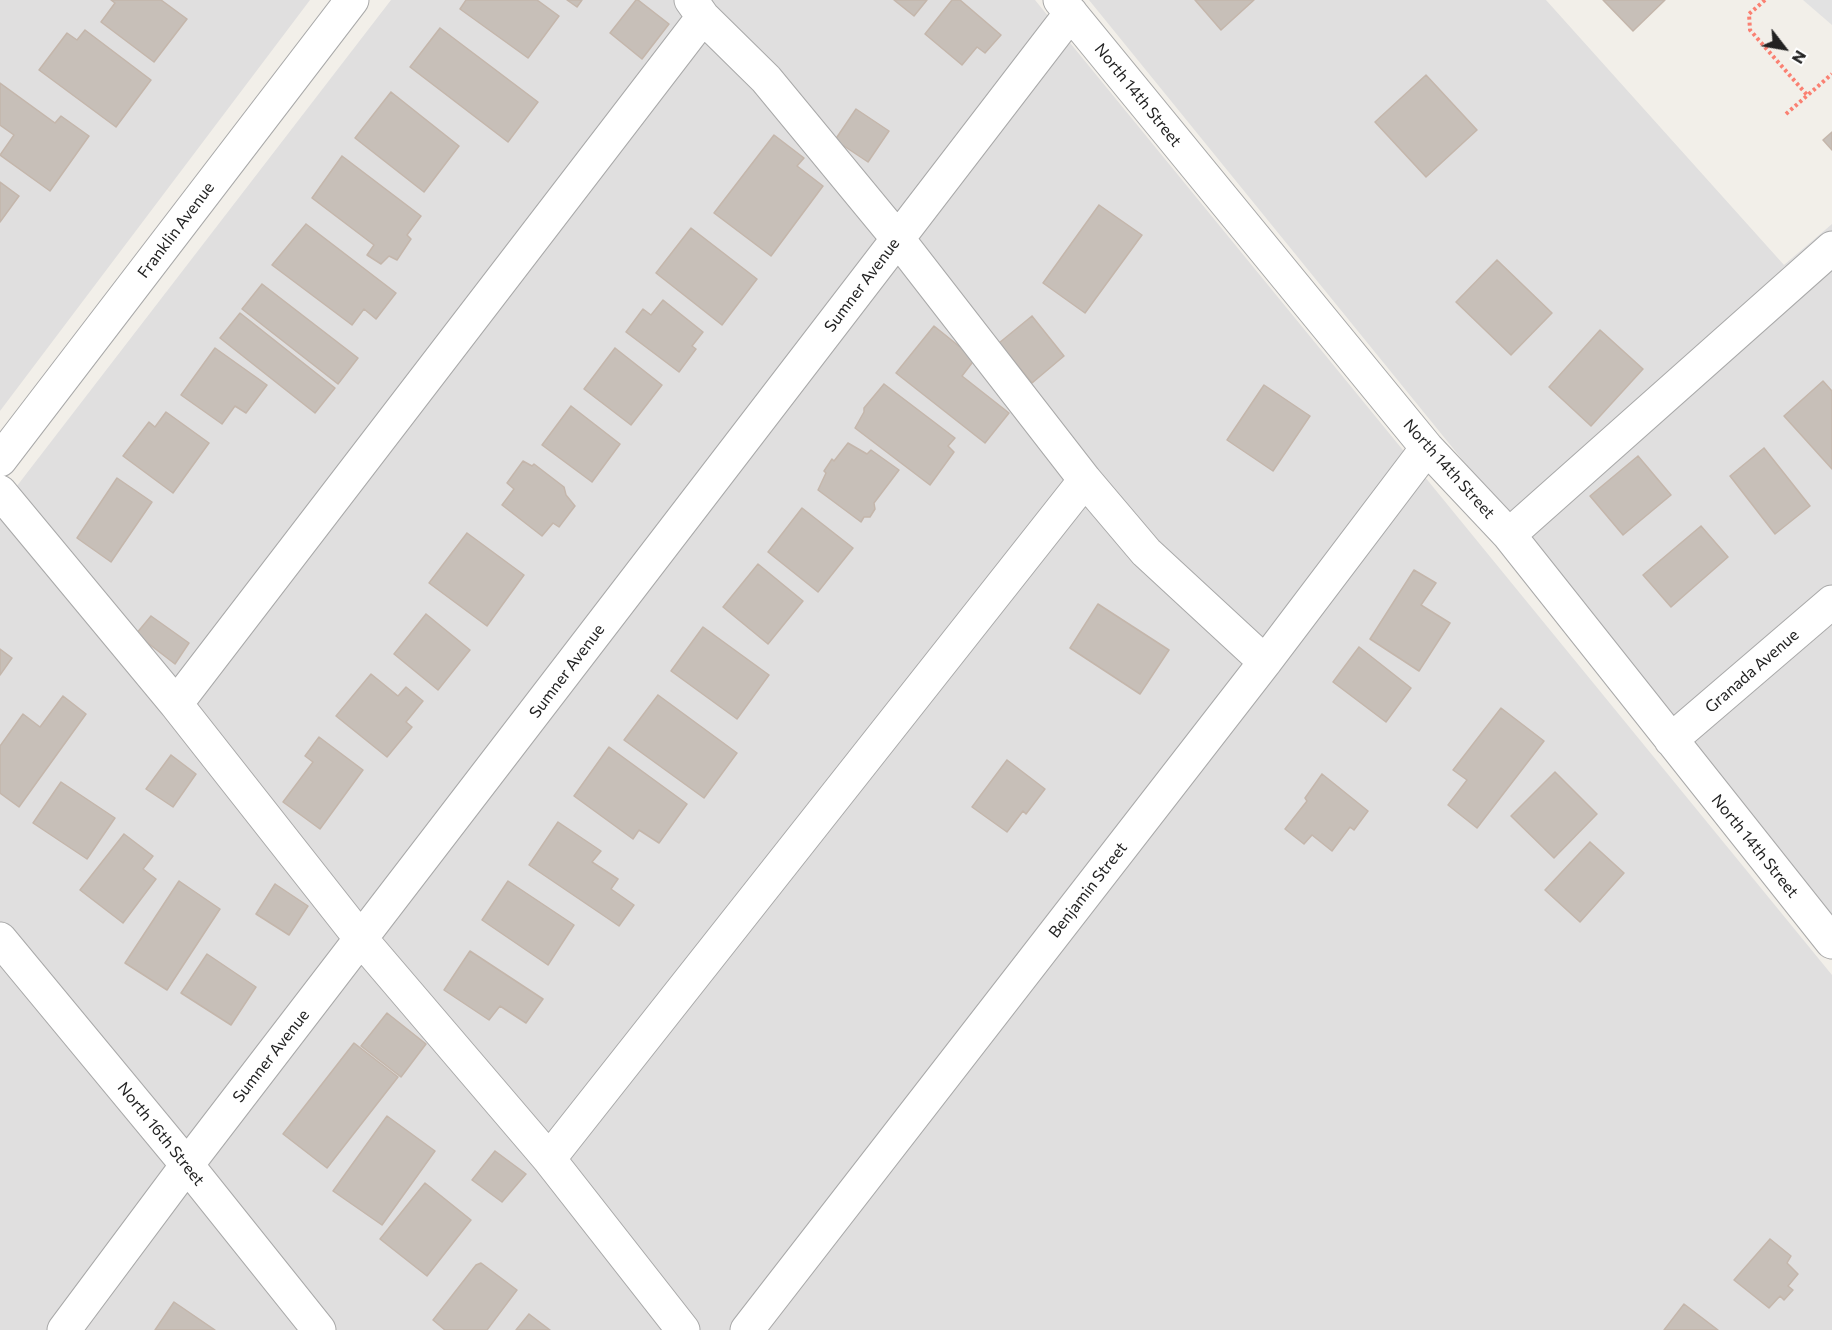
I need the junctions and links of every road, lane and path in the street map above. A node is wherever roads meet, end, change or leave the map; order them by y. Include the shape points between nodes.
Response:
1 (352, 0) edge
2 (1765, 0) edge
3 (1065, 7) edge
4 (697, 8) edge
5 (1832, 74) edge
6 (1807, 95) junction
7 (1786, 114) dead end
8 (898, 238) junction
9 (1832, 248) edge
10 (1427, 448) junction
11 (0, 460) edge
12 (1085, 480) junction
13 (0, 492) edge
14 (1509, 535) junction
15 (1832, 602) edge
16 (1265, 662) junction
17 (176, 704) junction
18 (1671, 740) junction
19 (0, 939) edge
20 (362, 939) junction
21 (1832, 942) edge
22 (549, 1159) junction
23 (187, 1165) junction
24 (64, 1330) edge
25 (320, 1330) edge
26 (683, 1330) edge
27 (747, 1330) edge

1 - 11 street, Franklin Avenue
2 - 6 path via 1749,14 1750,30
3 - 8 street, Sumner Avenue
3 - 10 street, North 14th Street
4 - 8 street via 766,79
4 - 17 street
5 - 6 path
6 - 7 path
8 - 12 street
8 - 20 street, Sumner Avenue
9 - 14 street
10 - 14 street, North 14th Street
10 - 16 street, Benjamin Street
12 - 16 street via 1146,552
12 - 22 street
13 - 17 street
14 - 18 street, North 14th Street
15 - 18 street, Granada Avenue
16 - 27 street, Benjamin Street
17 - 20 street
18 - 21 street, North 14th Street
19 - 23 street, North 16th Street
20 - 22 street
20 - 23 street, Sumner Avenue
22 - 26 street
23 - 24 street, Sumner Avenue
23 - 25 street, North 16th Street

